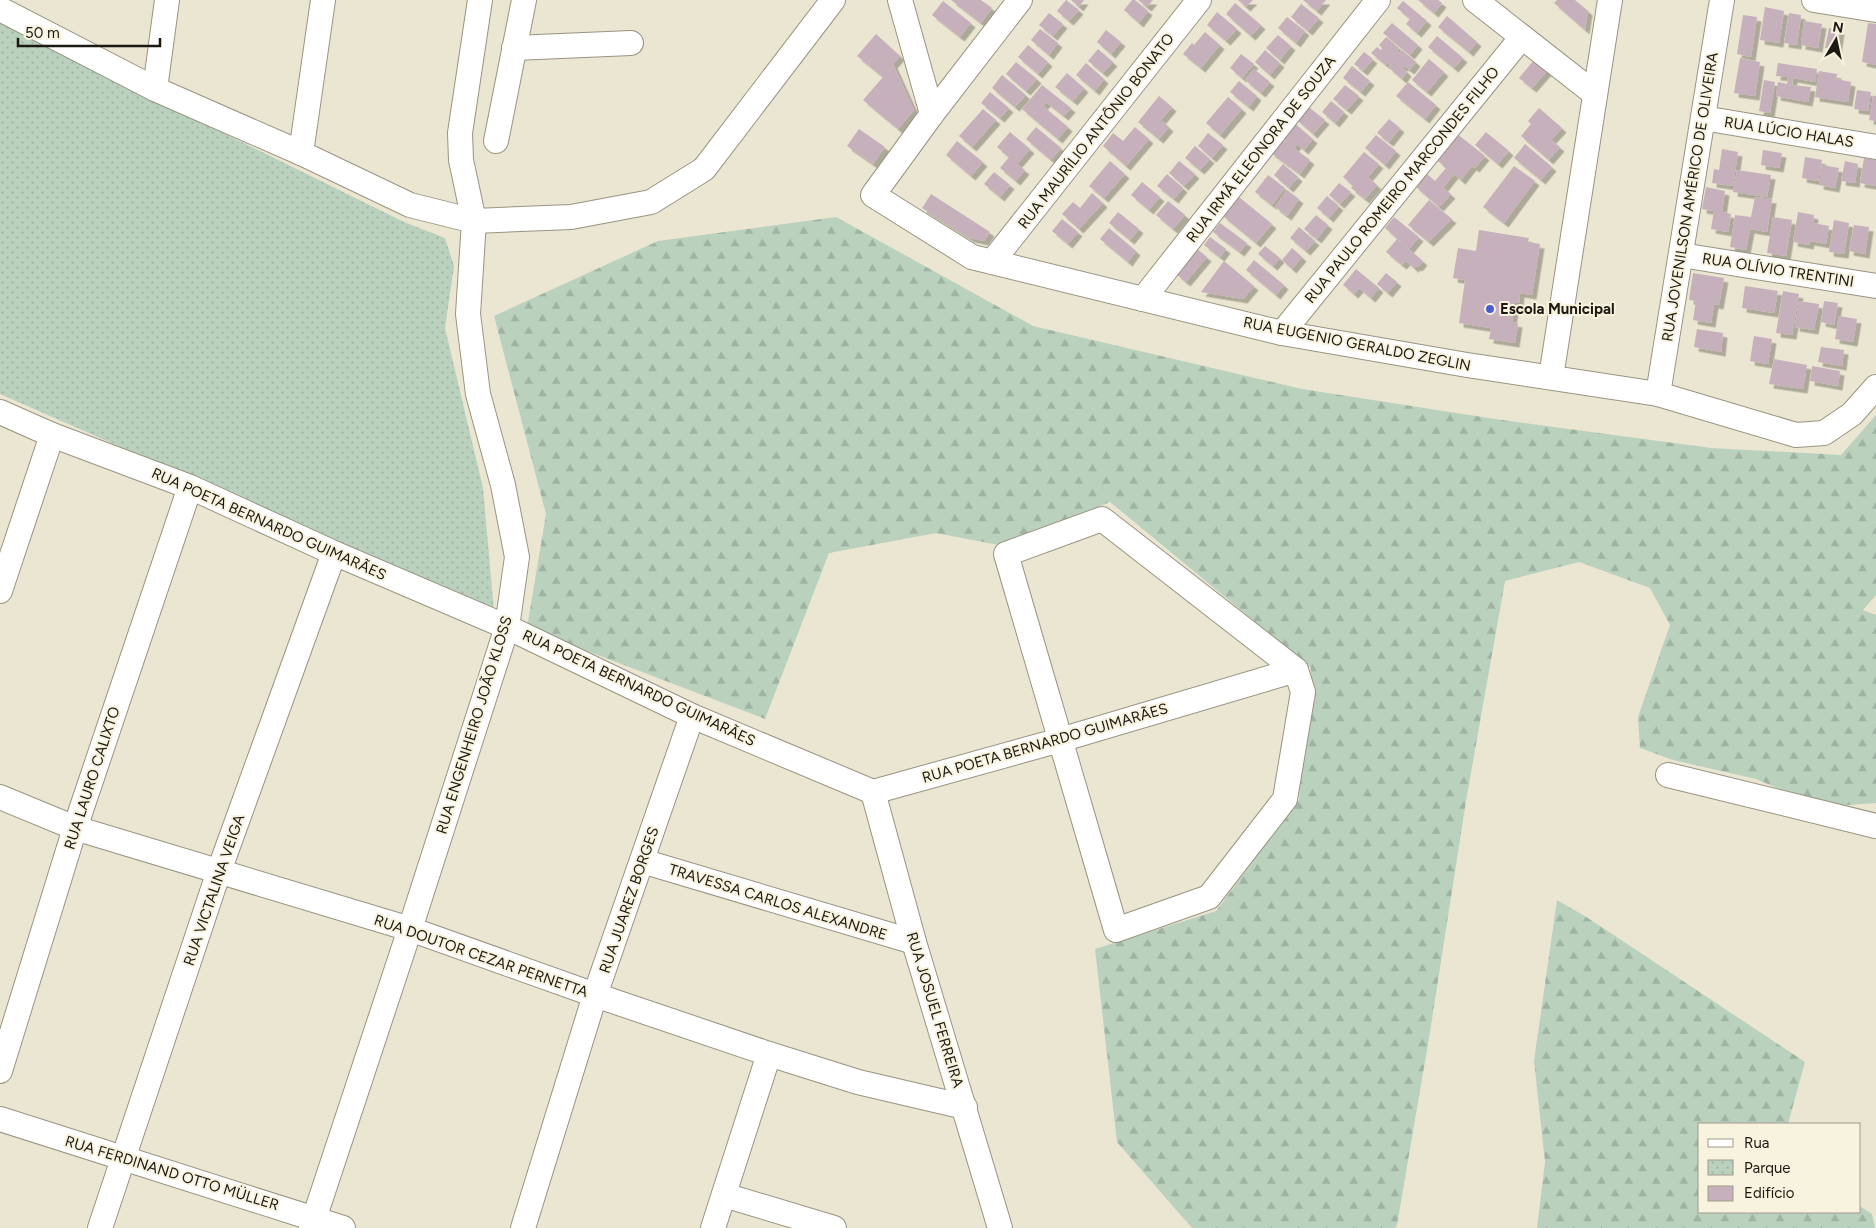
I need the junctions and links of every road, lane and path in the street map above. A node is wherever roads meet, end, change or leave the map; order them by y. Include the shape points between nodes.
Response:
1 (167, 0) edge
2 (323, 0) edge
3 (480, 0) edge
4 (524, 0) edge
5 (833, 0) edge
6 (900, 0) edge
7 (1020, 0) edge
8 (1200, 0) edge
9 (1378, 0) edge
10 (1475, 0) edge
11 (1610, 0) edge
12 (1722, 0) edge
13 (1814, 0) edge
14 (0, 9) edge
15 (1876, 10) edge
16 (1522, 37) junction
17 (631, 43) dead end
18 (514, 48) junction
19 (155, 89) junction
20 (1595, 94) junction
21 (932, 114) junction
22 (1703, 118) junction
23 (496, 141) dead end
24 (1876, 147) edge
25 (301, 153) junction
26 (474, 221) junction
27 (1681, 255) junction
28 (992, 262) junction
29 (1876, 286) edge
30 (1144, 299) junction
31 (1282, 333) junction
32 (1551, 377) junction
33 (1876, 387) edge
34 (1658, 394) junction
35 (0, 412) edge
36 (52, 435) junction
37 (190, 487) junction
38 (334, 553) junction
39 (0, 591) edge
40 (507, 627) junction
41 (1296, 670) junction
42 (692, 716) junction
43 (1060, 740) junction
44 (1668, 776) dead end
45 (873, 792) junction
46 (0, 797) edge
47 (1876, 826) edge
48 (75, 828) junction
49 (642, 861) junction
50 (219, 871) junction
51 (410, 929) junction
52 (914, 942) junction
53 (595, 995) junction
54 (769, 1054) junction
55 (0, 1071) edge
56 (965, 1106) junction
57 (0, 1119) edge
58 (122, 1158) junction
59 (724, 1194) junction
60 (313, 1223) edge
61 (100, 1228) edge
62 (343, 1228) edge
63 (523, 1228) edge
64 (713, 1228) edge
65 (834, 1228) edge
66 (1000, 1228) edge

1 - 19 street
2 - 25 street
3 - 26 street, RUA ENGENHEIRO JOÃO KLOSS via 460,133 461,160
4 - 18 street
5 - 26 street via 704,169 659,198 571,217
6 - 21 street
7 - 21 street
8 - 28 street, RUA MAURÍLIO ANTÔNIO BONATO
9 - 30 street, RUA IRMÃ ELEONORA DE SOUZA
10 - 16 street
11 - 20 street
12 - 22 street, RUA JOVENILSON AMÉRICO DE OLIVEIRA
13 - 15 street
14 - 19 street
16 - 20 street
16 - 31 street, RUA PAULO ROMEIRO MARCONDES FILHO
17 - 18 street
18 - 23 street
19 - 25 street
20 - 32 street
21 - 28 street, RUA EUGENIO GERALDO ZEGLIN via 874,195 972,257
22 - 24 street, RUA LÚCIO HALAS
22 - 27 street, RUA JOVENILSON AMÉRICO DE OLIVEIRA
25 - 26 street via 410,205
26 - 40 street, RUA ENGENHEIRO JOÃO KLOSS via 468,314 470,332 478,394 517,557
27 - 29 street, RUA OLÍVIO TRENTINI
27 - 34 street, RUA JOVENILSON AMÉRICO DE OLIVEIRA
28 - 30 street, RUA EUGENIO GERALDO ZEGLIN
30 - 31 street, RUA EUGENIO GERALDO ZEGLIN
31 - 32 street, RUA EUGENIO GERALDO ZEGLIN
32 - 34 street, RUA EUGENIO GERALDO ZEGLIN
33 - 34 street, RUA EUGENIO GERALDO ZEGLIN via 1852,414 1824,433 1796,435
35 - 36 street, RUA POETA BERNARDO GUIMARÃES
36 - 37 street, RUA POETA BERNARDO GUIMARÃES
36 - 39 street
37 - 38 street, RUA POETA BERNARDO GUIMARÃES
37 - 48 street, RUA LAURO CALIXTO
38 - 40 street, RUA POETA BERNARDO GUIMARÃES
38 - 50 street, RUA VICTALINA VEIGA
40 - 42 street, RUA POETA BERNARDO GUIMARÃES
40 - 51 street, RUA ENGENHEIRO JOÃO KLOSS
41 - 43 street, RUA POETA BERNARDO GUIMARÃES
41 - 43 street via 1102,520 1006,554
41 - 43 street via 1303,692 1285,799 1209,896 1116,930
42 - 45 street, RUA POETA BERNARDO GUIMARÃES
42 - 49 street, RUA JUAREZ BORGES
43 - 45 street, RUA POETA BERNARDO GUIMARÃES
44 - 47 street
45 - 52 street, RUA JOSUEL FERREIRA
46 - 48 street, RUA DOUTOR CEZAR PERNETTA
48 - 50 street, RUA DOUTOR CEZAR PERNETTA
48 - 55 street, RUA LAURO CALIXTO
49 - 52 street, TRAVESSA CARLOS ALEXANDRE
49 - 53 street, RUA JUAREZ BORGES
50 - 51 street, RUA DOUTOR CEZAR PERNETTA
50 - 58 street, RUA VICTALINA VEIGA
51 - 53 street, RUA DOUTOR CEZAR PERNETTA
51 - 60 street, RUA ENGENHEIRO JOÃO KLOSS
52 - 56 street, RUA JOSUEL FERREIRA
53 - 54 street, RUA DOUTOR CEZAR PERNETTA
53 - 63 street, RUA JUAREZ BORGES
54 - 56 street, RUA DOUTOR CEZAR PERNETTA via 858,1082
54 - 59 street
56 - 66 street, RUA JOSUEL FERREIRA
57 - 58 street, RUA FERDINAND OTTO MÜLLER
58 - 60 street, RUA FERDINAND OTTO MÜLLER
58 - 61 street, RUA VICTALINA VEIGA
59 - 64 street
59 - 65 street
60 - 62 street, RUA FERDINAND OTTO MÜLLER

